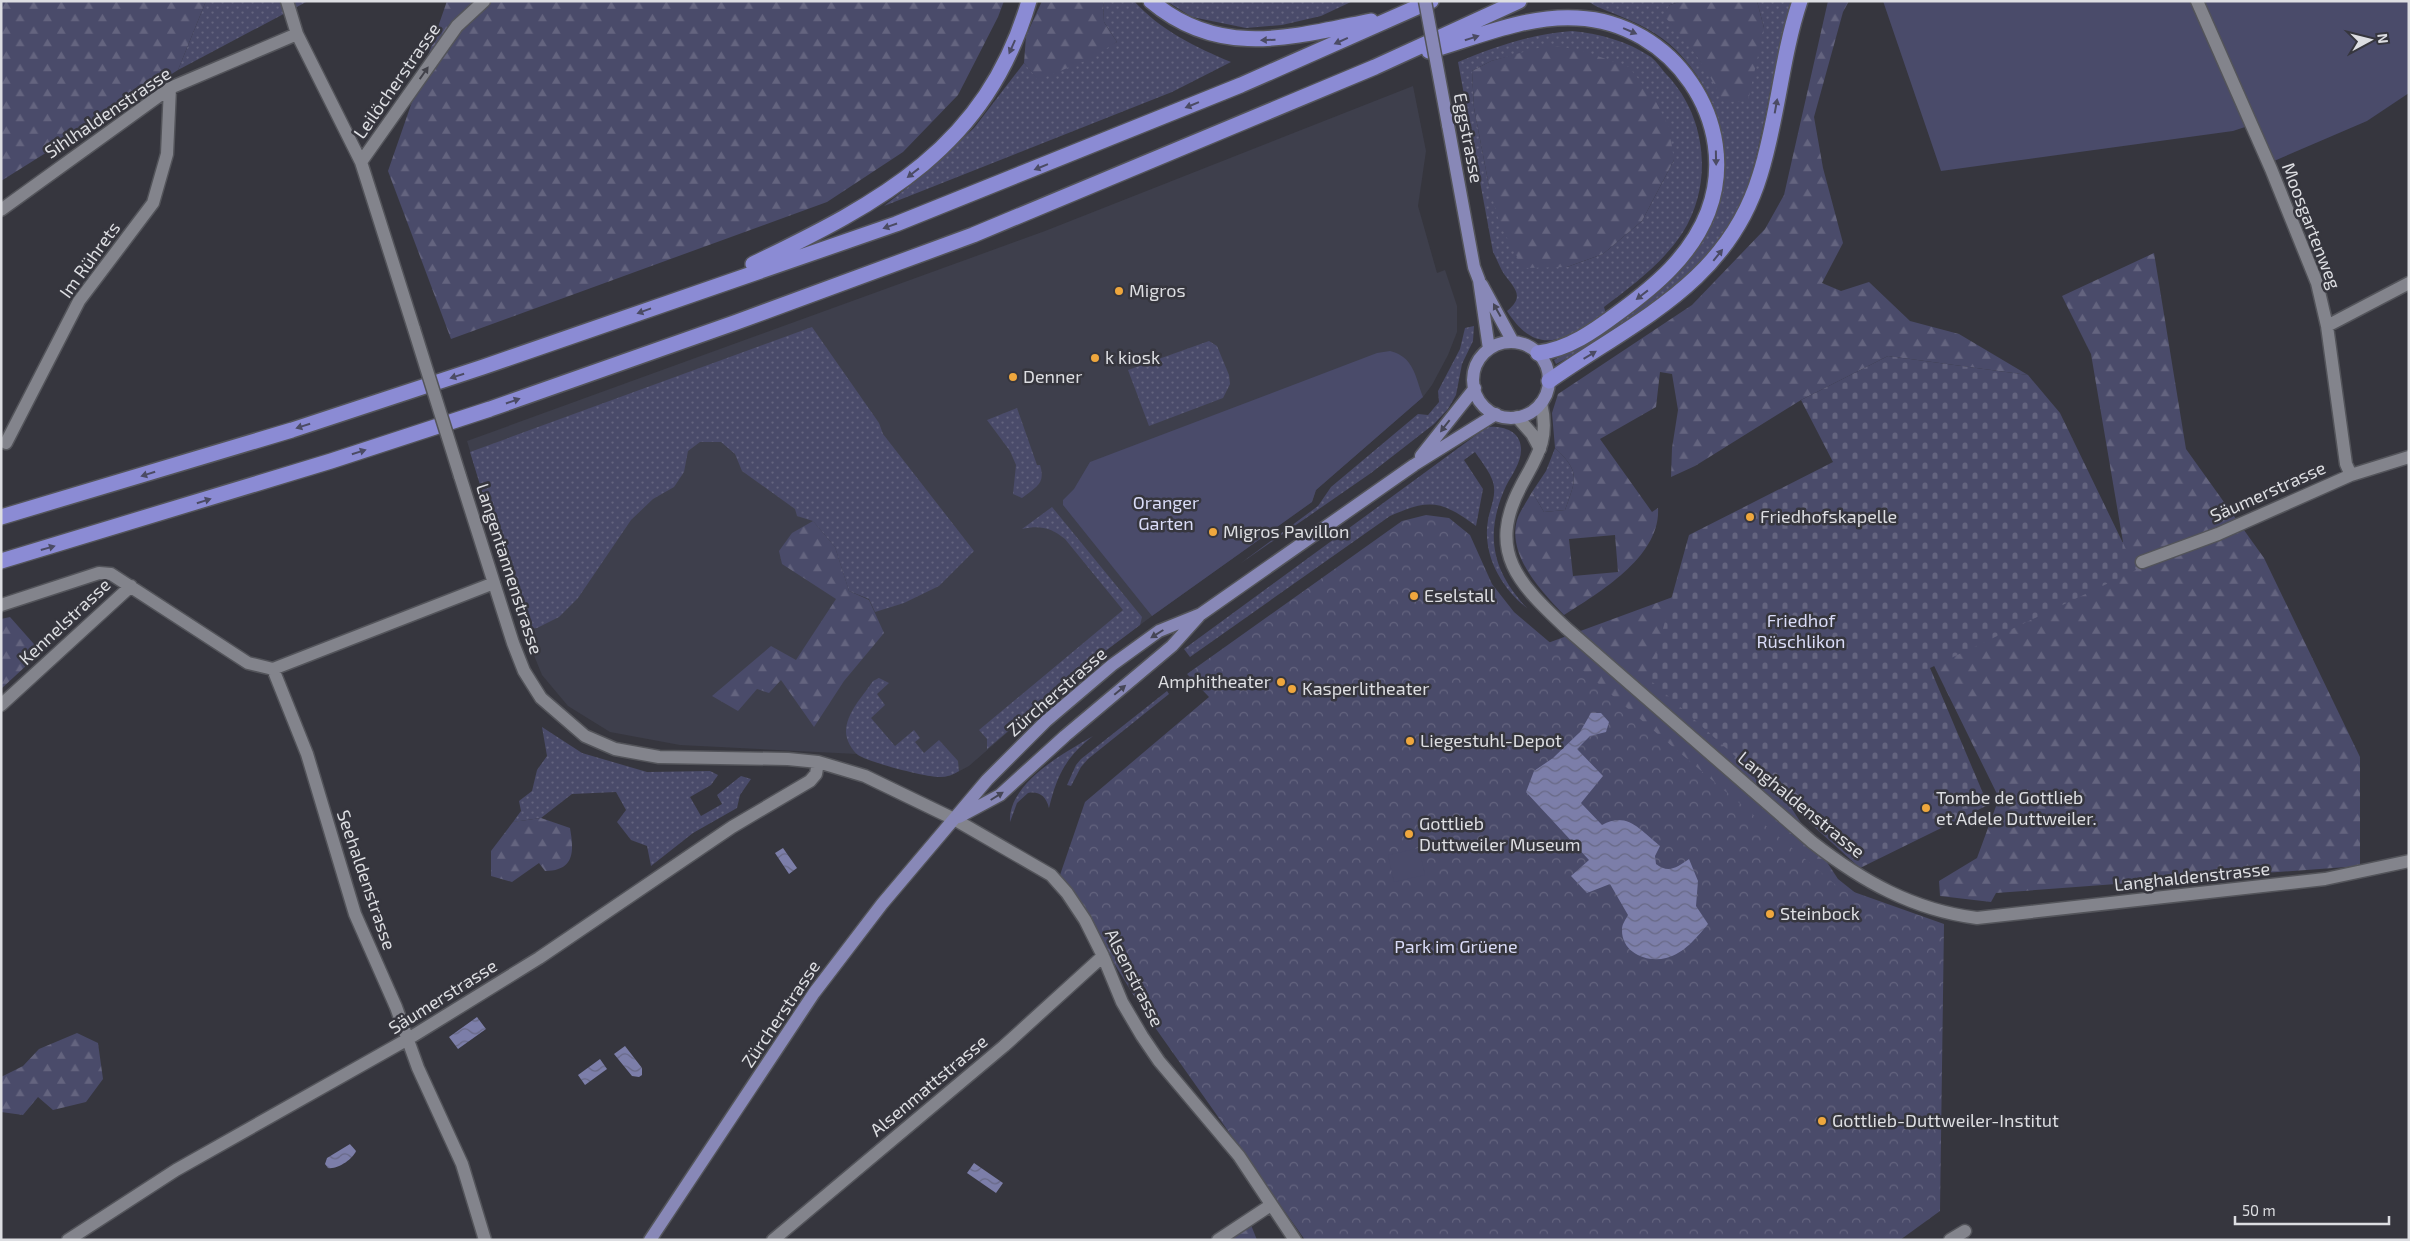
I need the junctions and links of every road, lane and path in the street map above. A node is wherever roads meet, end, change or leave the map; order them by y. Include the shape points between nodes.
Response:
1 (287, 1) edge
2 (484, 1) edge
3 (1029, 1) edge
4 (1151, 1) edge
5 (1425, 1) edge
6 (1431, 1) edge
7 (1519, 1) edge
8 (1800, 1) edge
9 (2197, 1) edge
10 (1402, 14) junction
11 (297, 34) junction
12 (1375, 67) junction
13 (170, 88) junction
14 (361, 162) junction
15 (1, 210) edge
16 (1479, 280) junction
17 (2409, 283) edge
18 (690, 295) junction
19 (2327, 326) junction
20 (1513, 342) junction
21 (1489, 349) junction
22 (1538, 353) junction
23 (1549, 381) junction
24 (1474, 388) junction
25 (1541, 403) junction
26 (1496, 414) junction
27 (1517, 417) junction
28 (6, 443) dead end
29 (1540, 449) junction
30 (2409, 457) edge
31 (1414, 465) junction
32 (2351, 475) junction
33 (1, 518) edge
34 (1, 561) edge
35 (2142, 562) dead end
36 (494, 583) junction
37 (131, 586) junction
38 (1, 605) edge
39 (1201, 614) junction
40 (273, 669) junction
41 (1, 705) edge
42 (818, 762) junction
43 (954, 819) junction
44 (2409, 861) edge
45 (1103, 956) junction
46 (408, 1040) junction
47 (1271, 1205) junction
48 (1965, 1231) dead end
49 (68, 1240) edge
50 (485, 1240) edge
51 (650, 1240) edge
52 (773, 1240) edge
53 (1218, 1240) edge
54 (1295, 1240) edge
55 (1950, 1240) edge

1 - 11 street, Langentannenstrasse
14 -> 2 street, Leilöcherstrasse via 457,26
3 -> 18 highway via 1013,48 993,85 962,127 916,171 824,229
10 -> 4 highway via 1295,37 1239,39 1188,27
5 - 16 main road, Eggstrasse, bridge
6 - 10 highway
7 - 12 highway
23 -> 8 highway via 1675,297 1715,260 1732,236 1760,175 1786,50
9 - 19 street, Moosgartenweg via 2317,283
10 -> 18 highway via 1241,85 979,192
11 - 13 street, Sihlhaldenstrasse
11 - 14 street, Langentannenstrasse
12 -> 22 highway via 1528,22 1587,18 1618,26 1649,40 1676,62 1697,92 1707,110 1714,134 1716,168 1708,211 1693,242 1668,272 1622,311 1567,346
34 -> 12 highway via 340,458 708,332 973,235
13 - 15 street, Sihlhaldenstrasse
13 - 28 street, Im Rührets via 167,154 153,203 79,302
14 - 36 street, Langentannenstrasse, bridge
20 -> 16 main road, Eggstrasse
16 - 21 main road, Eggstrasse
17 - 19 street
18 -> 33 highway via 301,427
19 - 32 street, Moosgartenweg via 2346,464
20 - 21 main road
20 - 22 main road via 1527,345
21 - 24 main road via 1475,370
22 - 23 main road via 1547,366
23 - 25 main road
24 - 26 main road via 1480,400
24 -> 31 main road, Zürcherstrasse
25 - 27 main road
25 - 29 street, Langhaldenstrasse via 1544,421
26 - 27 main road
26 - 31 main road, Zürcherstrasse
27 - 29 street
29 - 44 street, Langhaldenstrasse via 1538,459 1509,511 1505,528 1506,543 1521,582 1566,628 1812,842 1847,869 1885,889 1947,914 1977,918 2325,879
30 - 32 street, Säumerstrasse
31 - 39 main road, Zürcherstrasse
32 - 35 street, Säumerstrasse via 2218,534
36 - 40 street
36 - 42 street, Langentannenstrasse via 524,671 541,698 585,736 615,749 659,757
37 - 38 street via 111,574 99,573
37 - 40 street via 248,663
37 - 41 street, Kennelstrasse
43 -> 39 main road, Zürcherstrasse via 1000,795 1172,646
39 -> 43 main road, Zürcherstrasse via 1159,631 1090,684 1046,721 987,780
40 - 46 street, Seehaldenstrasse via 308,754 355,914
42 - 43 street, Langentannenstrasse via 865,776
42 - 46 street, Säumerstrasse via 816,774 810,781 732,827 539,958
43 - 45 street, Alsenstrasse via 1052,875 1085,920
43 - 51 main road, Zürcherstrasse via 882,904 814,994
45 - 47 street, Alsenstrasse via 1122,1002 1146,1042 1239,1156
45 - 52 street, Alsenmattstrasse via 1004,1046
46 - 49 street, Säumerstrasse via 176,1170
46 - 50 street, Seehaldenstrasse via 462,1164
47 - 53 street
47 - 54 street, Alsenstrasse
48 - 55 street

